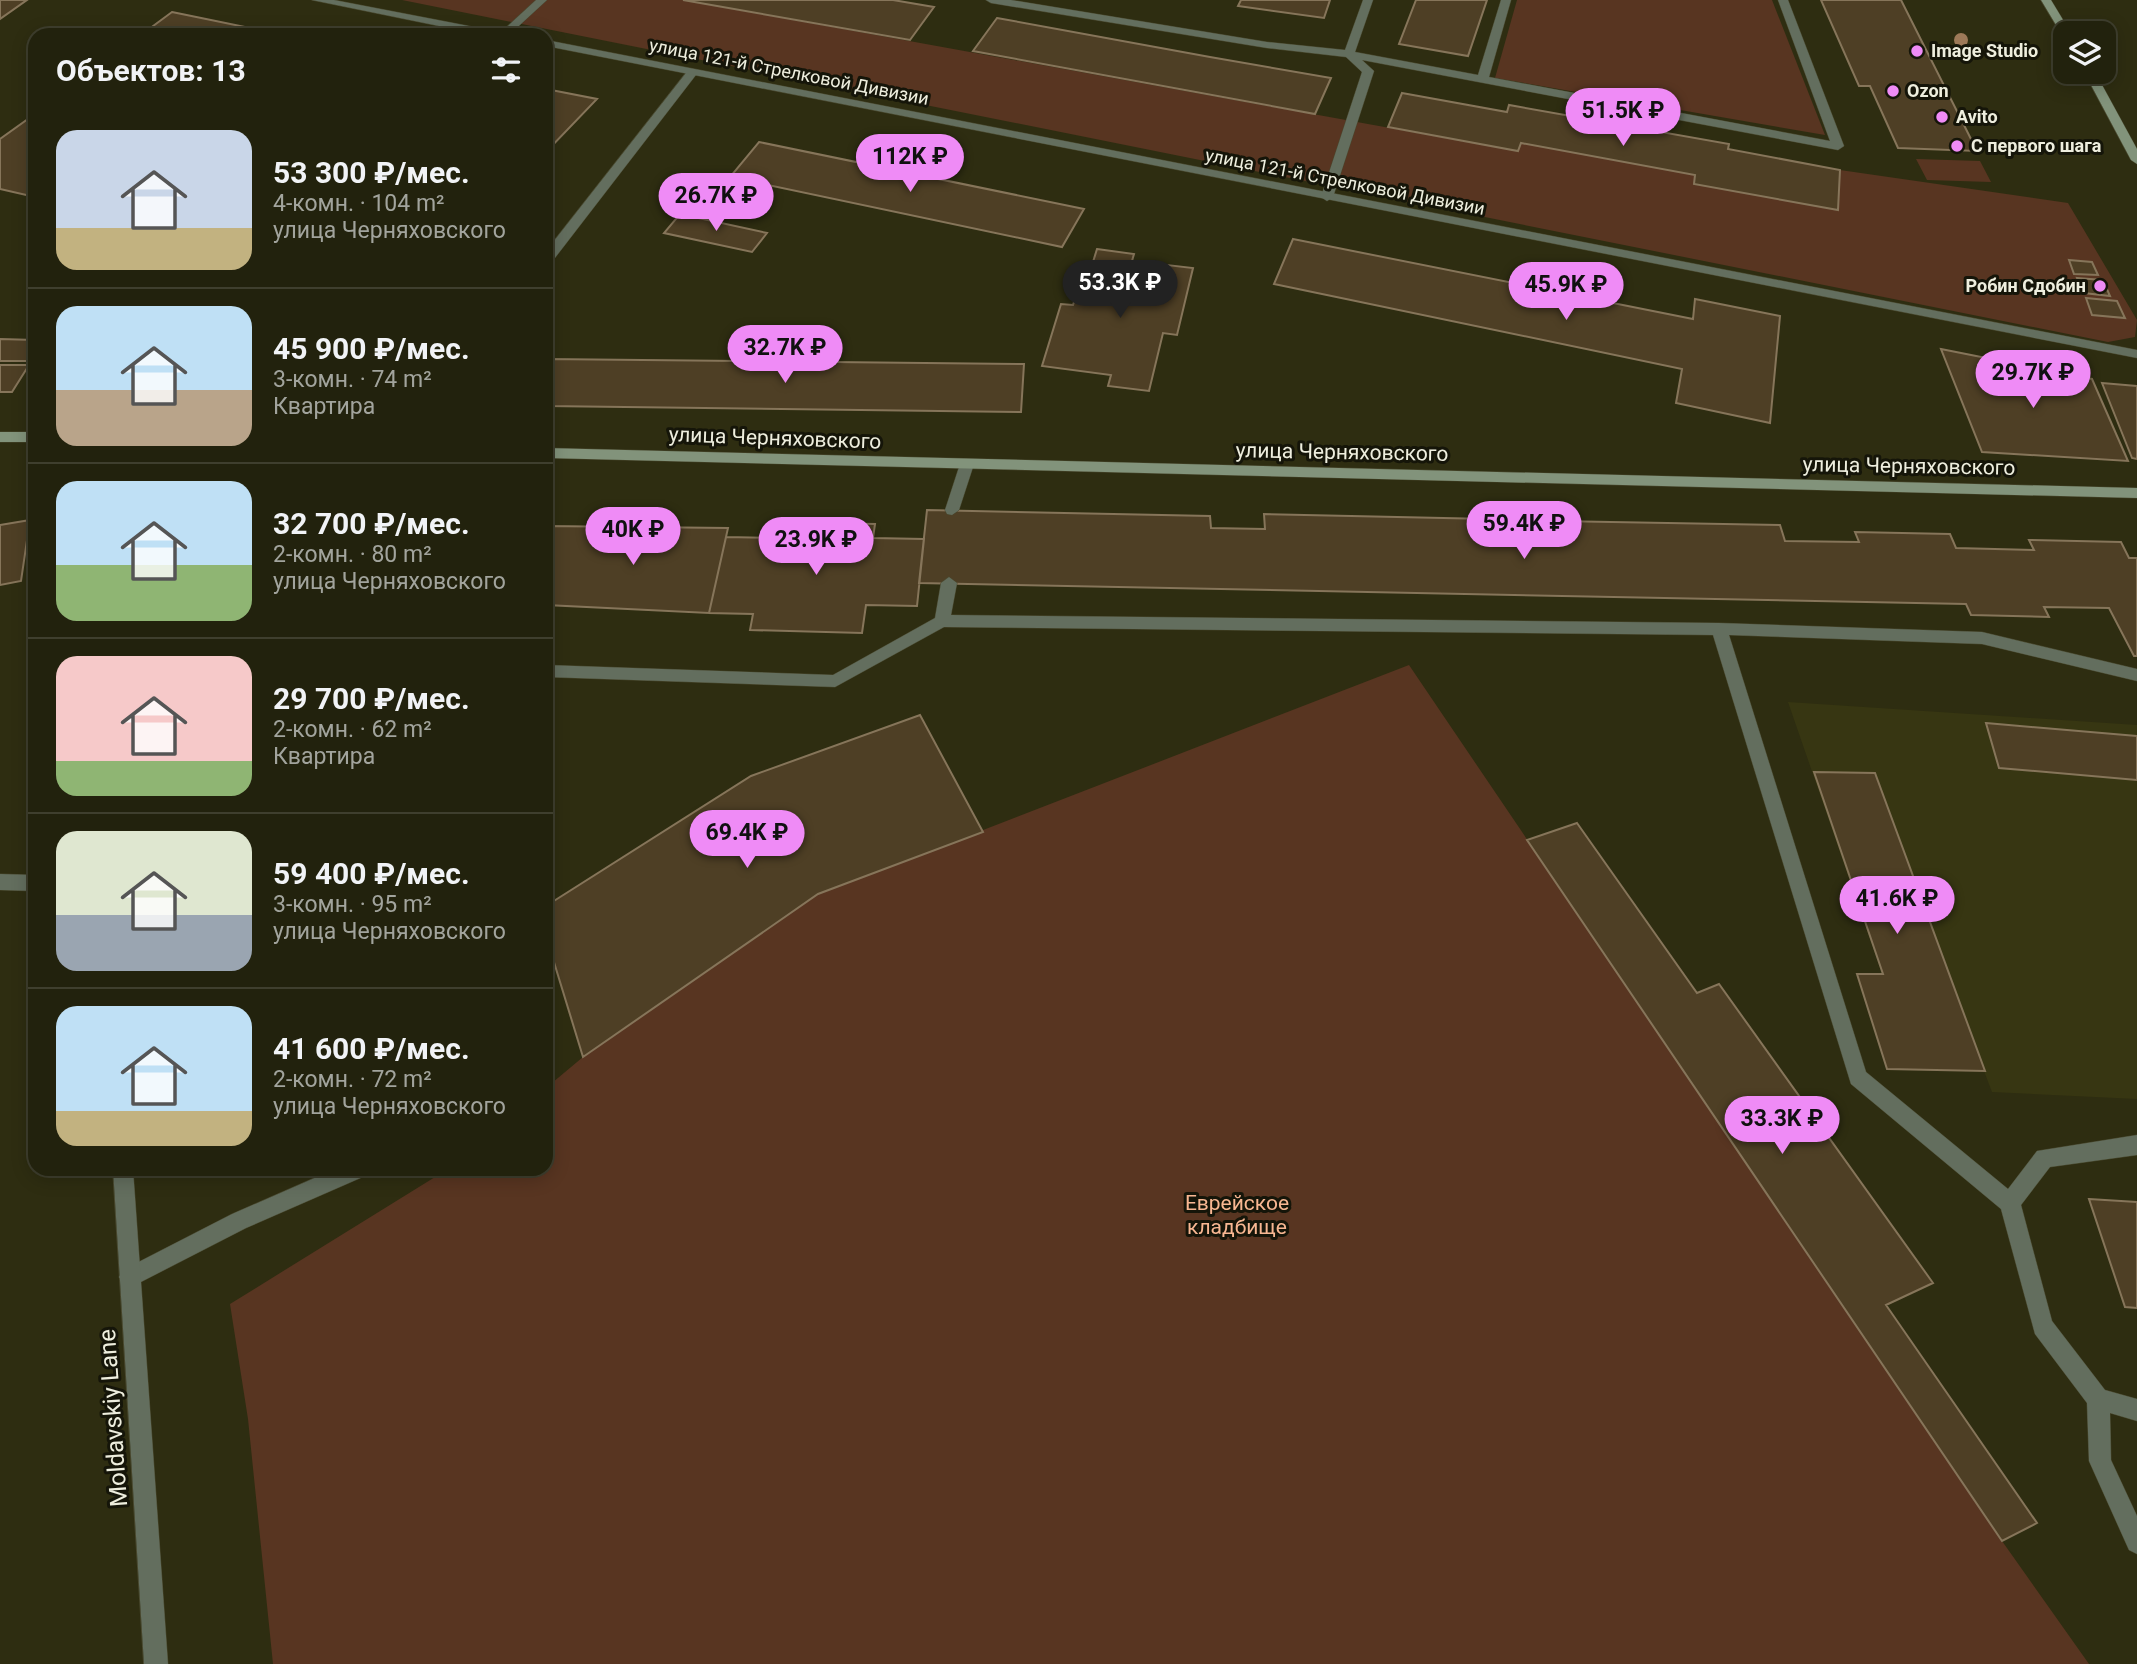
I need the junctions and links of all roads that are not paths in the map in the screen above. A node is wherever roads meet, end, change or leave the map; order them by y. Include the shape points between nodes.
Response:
1 (317, 0) edge
2 (542, 0) edge
3 (991, 0) edge
4 (1368, 0) edge
5 (1506, 0) edge
6 (1783, 0) edge
7 (2046, 0) edge
8 (2059, 21) edge
9 (465, 28) edge
10 (510, 28) edge
11 (553, 45) edge
12 (1349, 54) junction
13 (693, 71) junction
14 (1482, 81) junction
15 (2096, 84) edge
16 (2137, 160) edge
17 (1327, 197) junction
18 (553, 251) edge
19 (2137, 354) edge
20 (0, 437) edge
21 (28, 438) edge
22 (553, 453) edge
23 (967, 464) junction
24 (2137, 493) edge
25 (952, 510) dead end
26 (949, 583) dead end
27 (942, 621) junction
28 (1719, 629) junction
29 (553, 671) edge
30 (2137, 675) edge
31 (0, 882) edge
32 (28, 883) edge
33 (2137, 1144) edge
34 (123, 1176) edge
35 (342, 1176) edge
36 (2010, 1203) junction
37 (130, 1276) junction
38 (2098, 1399) junction
39 (2137, 1410) edge
40 (2137, 1542) edge
41 (156, 1664) edge

1 - 9 street
2 - 10 street
3 - 12 street
4 - 12 street
5 - 14 street
6 - 14 street via 1839,146
7 - 8 street
11 - 13 street, улица 121-й Стрелковой Дивизии
12 - 14 street
12 - 17 street via 1367,71
13 - 17 street, улица 121-й Стрелковой Дивизии
13 - 18 street
15 - 16 street
17 - 19 street, улица 121-й Стрелковой Дивизии
20 - 21 street
22 - 23 street, улица Черняховского
23 - 24 street, улица Черняховского
23 - 25 street
26 - 27 street
27 - 28 street
27 - 29 street via 835,681
28 - 30 street via 1982,638
28 - 36 street via 1858,1078
31 - 32 street
33 - 36 street via 2044,1158
34 - 37 street, Moldavskiy Lane
35 - 37 street
36 - 38 street via 2043,1326
37 - 41 street, Moldavskiy Lane
38 - 39 street
38 - 40 street via 2100,1461

